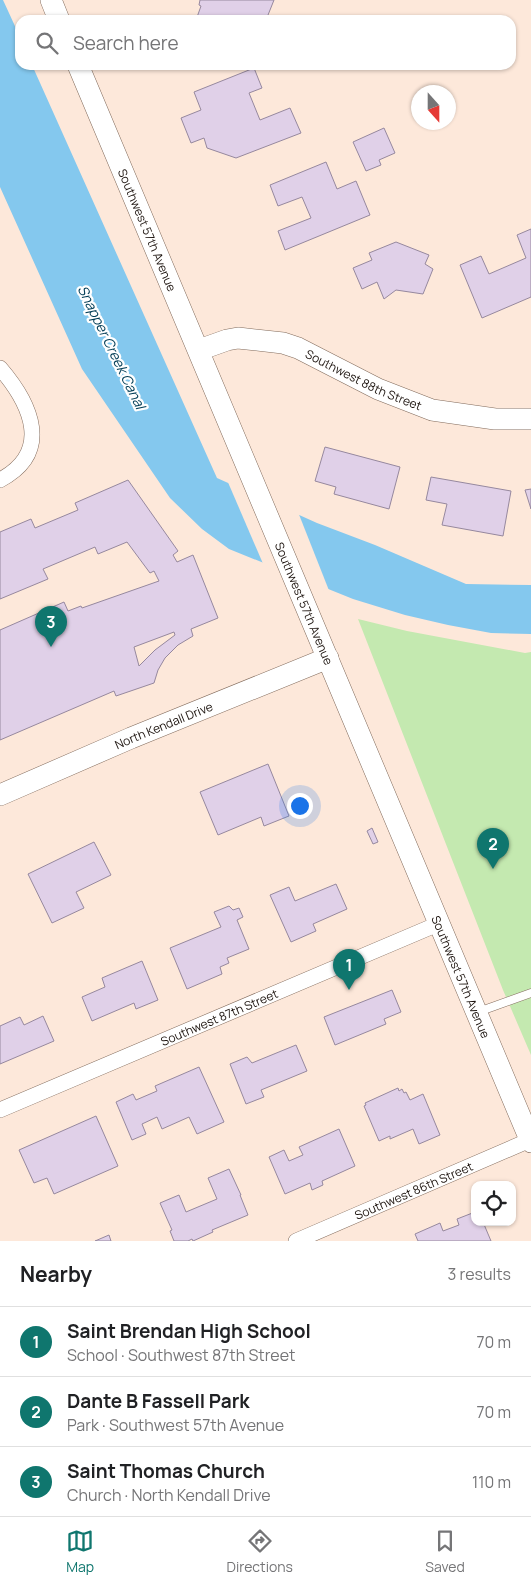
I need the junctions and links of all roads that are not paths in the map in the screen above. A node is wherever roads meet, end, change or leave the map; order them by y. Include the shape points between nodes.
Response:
1 (51, 0) edge
2 (58, 15) edge
3 (80, 70) edge
4 (199, 350) junction
5 (0, 368) edge
6 (531, 419) edge
7 (0, 480) edge
8 (328, 658) junction
9 (0, 794) edge
10 (438, 924) junction
11 (531, 993) edge
12 (476, 1013) junction
13 (0, 1110) edge
14 (531, 1141) edge
15 (296, 1241) edge

1 - 2 main road
3 - 4 main road, Southwest 57th Avenue
4 - 6 main road, Southwest 88th Street via 238,338 283,343 384,392 432,410 495,419
4 - 8 main road, Southwest 57th Avenue
5 - 7 street via 27,409 32,434 23,463
8 - 9 main road, North Kendall Drive
8 - 10 main road, Southwest 57th Avenue
10 - 12 main road, Southwest 57th Avenue
10 - 13 street, Southwest 87th Street
11 - 12 lane
12 - 14 main road, Southwest 57th Avenue
14 - 15 street, Southwest 86th Street

